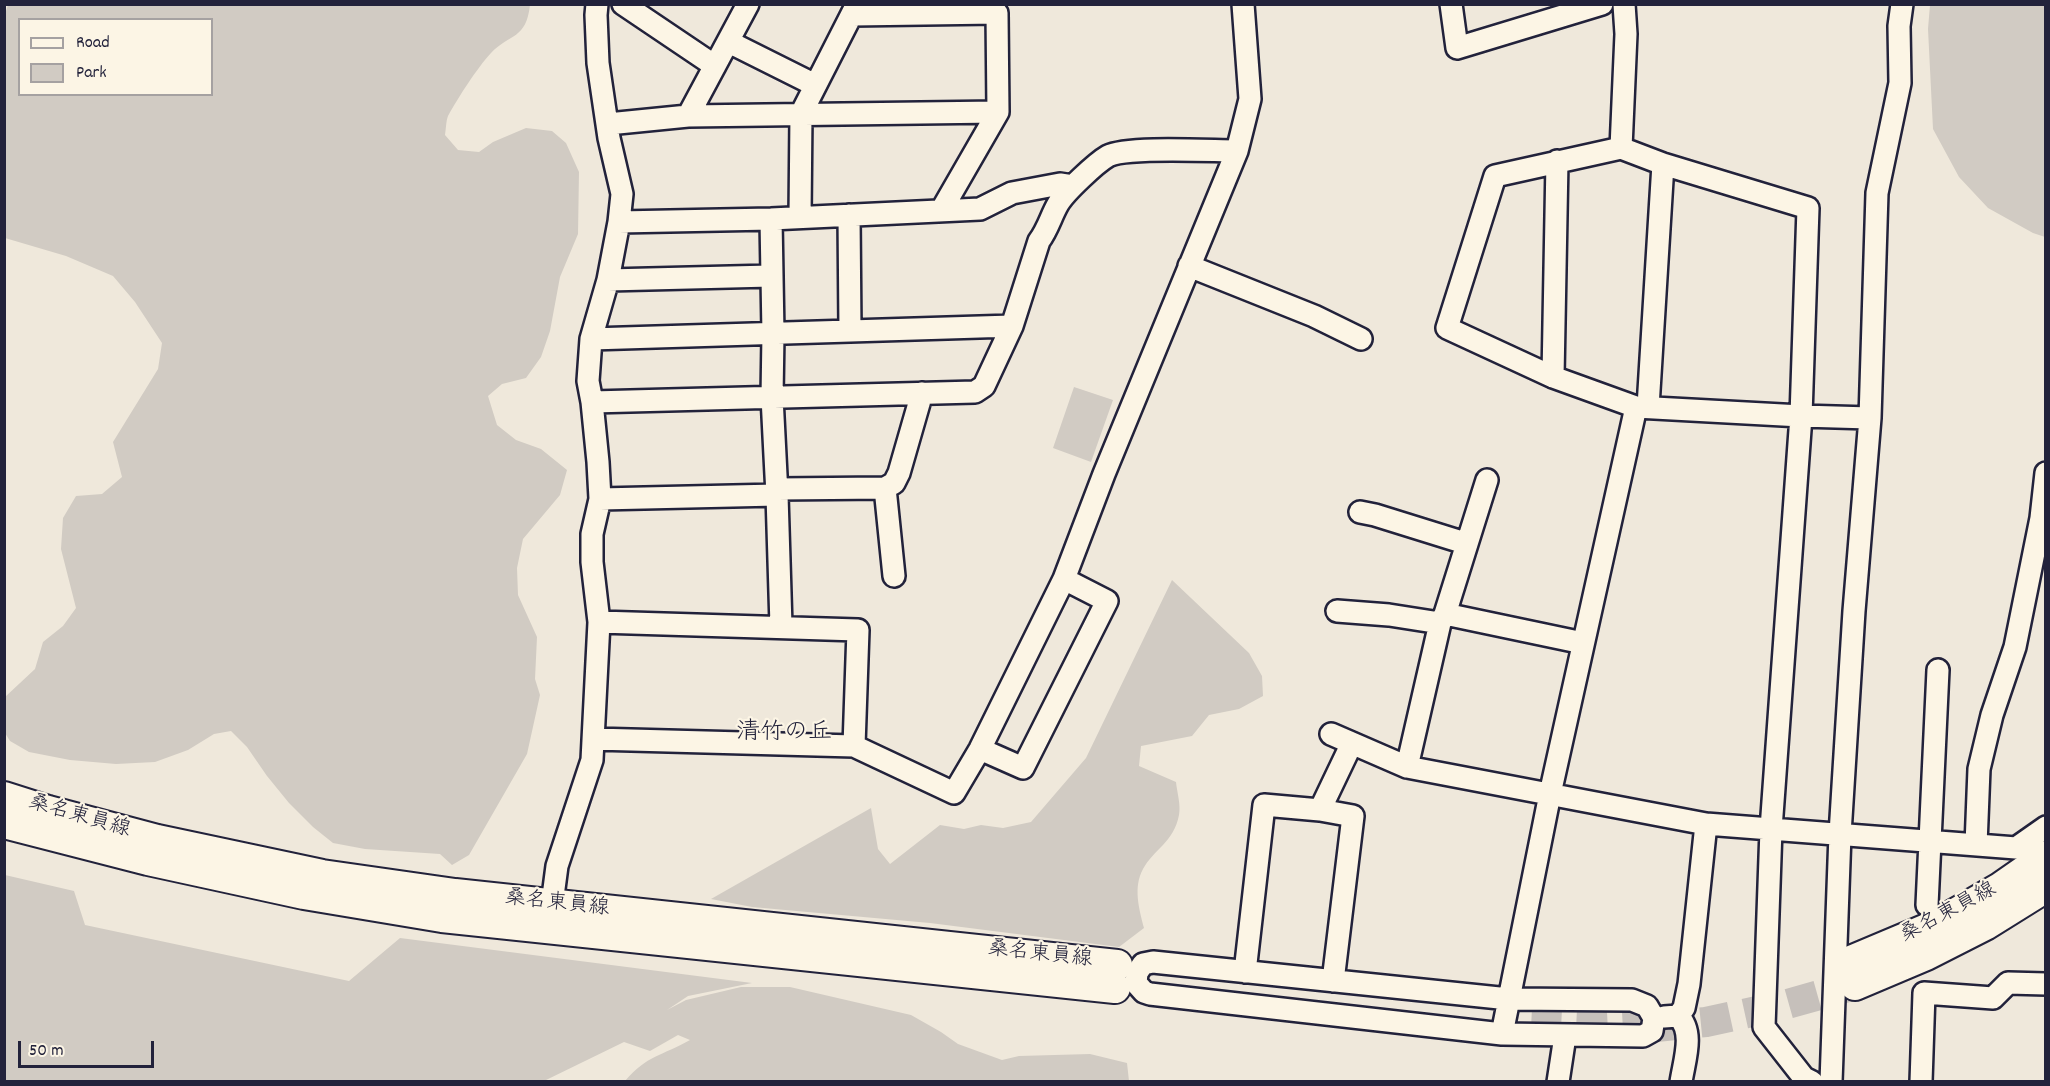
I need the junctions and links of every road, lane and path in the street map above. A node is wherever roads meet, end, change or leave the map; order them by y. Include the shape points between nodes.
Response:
1 (597, 4) edge
2 (623, 4) edge
3 (748, 4) edge
4 (1244, 4) edge
5 (1451, 4) edge
6 (1602, 4) edge
7 (1624, 4) edge
8 (1902, 4) edge
9 (855, 10) edge
10 (729, 42) junction
11 (715, 66) junction
12 (815, 85) junction
13 (998, 112) junction
14 (801, 114) junction
15 (688, 116) junction
16 (608, 124) junction
17 (1622, 148) junction
18 (1237, 151) junction
19 (1557, 161) junction
20 (1663, 164) junction
21 (1073, 186) junction
22 (942, 211) junction
23 (849, 214) junction
24 (800, 218) junction
25 (771, 219) junction
26 (619, 222) junction
27 (1189, 266) junction
28 (771, 276) junction
29 (608, 280) junction
30 (1012, 326) junction
31 (850, 332) junction
32 (773, 334) junction
33 (591, 339) junction
34 (1361, 339) dead end
35 (1553, 377) junction
36 (922, 393) junction
37 (772, 397) junction
38 (592, 402) junction
39 (1642, 407) junction
40 (1802, 416) junction
41 (1870, 418) junction
42 (2046, 473) edge
43 (1486, 480) dead end
44 (885, 488) junction
45 (777, 492) junction
46 (600, 499) junction
47 (1360, 512) dead end
48 (2043, 519) edge
49 (1465, 543) junction
50 (894, 576) dead end
51 (1065, 579) junction
52 (1337, 610) dead end
53 (1442, 618) junction
54 (599, 622) junction
55 (781, 626) junction
56 (1583, 643) junction
57 (1938, 670) dead end
58 (1331, 734) dead end
59 (594, 739) junction
60 (1352, 743) junction
61 (854, 746) junction
62 (980, 749) junction
63 (1407, 767) junction
64 (1550, 794) junction
65 (4, 797) edge
66 (1320, 810) junction
67 (4, 824) edge
68 (1706, 824) junction
69 (2046, 827) edge
70 (1771, 829) junction
71 (1840, 834) junction
72 (1929, 842) junction
73 (1976, 845) junction
74 (2046, 856) edge
75 (2046, 886) edge
76 (552, 904) junction
77 (1926, 905) dead end
78 (1245, 972) junction
79 (1333, 981) junction
80 (2046, 984) edge
81 (1509, 999) junction
82 (1678, 1016) junction
83 (1654, 1018) junction
84 (1502, 1034) junction
85 (1565, 1036) junction
86 (1558, 1082) edge
87 (1681, 1082) edge
88 (1812, 1082) edge
89 (1831, 1082) edge
90 (1921, 1082) edge

1 - 16 street via 598,63
2 - 11 street
3 - 10 street
4 - 18 street via 1250,99
5 - 6 street via 1457,48
7 - 17 street
8 - 41 street via 1900,83 1877,193
9 - 12 street
9 - 13 street via 997,13
10 - 11 street
10 - 12 street
11 - 15 street
12 - 14 street
13 - 14 street
13 - 22 street
14 - 15 street
14 - 24 street
15 - 16 street
16 - 26 street via 622,194
17 - 19 street
17 - 20 street
18 - 21 street via 1128,151 1108,156
18 - 27 street
19 - 35 street
19 - 35 street via 1495,176 1447,328
20 - 39 street
20 - 40 street via 1808,208
21 - 22 street via 1059,184 1012,193 980,209
21 - 30 street via 1058,203 1039,241
22 - 23 street
23 - 24 street
23 - 31 street
24 - 25 street
25 - 26 street
25 - 28 street
26 - 29 street
27 - 34 street
27 - 51 street
28 - 29 street
28 - 32 street
29 - 33 street
30 - 31 street
30 - 36 street via 984,386 975,392
31 - 32 street
32 - 33 street
32 - 37 street
33 - 38 street via 588,381
35 - 39 street
36 - 37 street
36 - 44 street via 899,473 894,483
37 - 38 street
37 - 45 street
38 - 46 street
39 - 40 street
39 - 56 street
40 - 41 street
40 - 70 street
41 - 71 street
42 - 48 street
43 - 49 street
44 - 45 street
44 - 50 street
45 - 46 street
45 - 55 street
46 - 54 street via 592,534
47 - 49 street
48 - 73 street via 2015,647 1979,769
49 - 53 street
51 - 62 street
51 - 62 street via 1107,601 1023,768
52 - 53 street
53 - 56 street
53 - 63 street
54 - 55 street
54 - 59 street
55 - 61 street via 858,630
56 - 64 street
57 - 72 street
58 - 60 street
59 - 61 street
59 - 76 street via 592,760 557,866
60 - 63 street
60 - 66 street
61 - 62 street via 954,793
63 - 64 street
64 - 68 street
64 - 81 street
65 - 76 main road, 桑名東員線 via 158,840 322,875
66 - 78 street via 1263,805
66 - 79 street via 1353,816
67 - 76 main road, 桑名東員線 via 304,894 442,917 1116,976
68 - 70 street
68 - 82 street via 1689,984 1684,1008
69 - 73 street via 2016,848
70 - 71 street
70 - 88 street via 1764,1027 1804,1078
71 - 72 street
71 - 89 street
72 - 73 street
72 - 77 street
74 - 75 main road, 桑名東員線 via 2000,888 1851,974 1926,955 1985,925
78 - 79 street
78 - 84 street via 1153,962 1143,964 1136,983 1150,994
79 - 81 street
80 - 90 street via 2008,983 1993,998 1924,993
81 - 83 street via 1632,1000 1647,1006
81 - 84 street
82 - 83 street
82 - 87 street via 1685,1022 1688,1040
83 - 85 street via 1652,1031 1643,1036
84 - 85 street
85 - 86 street

